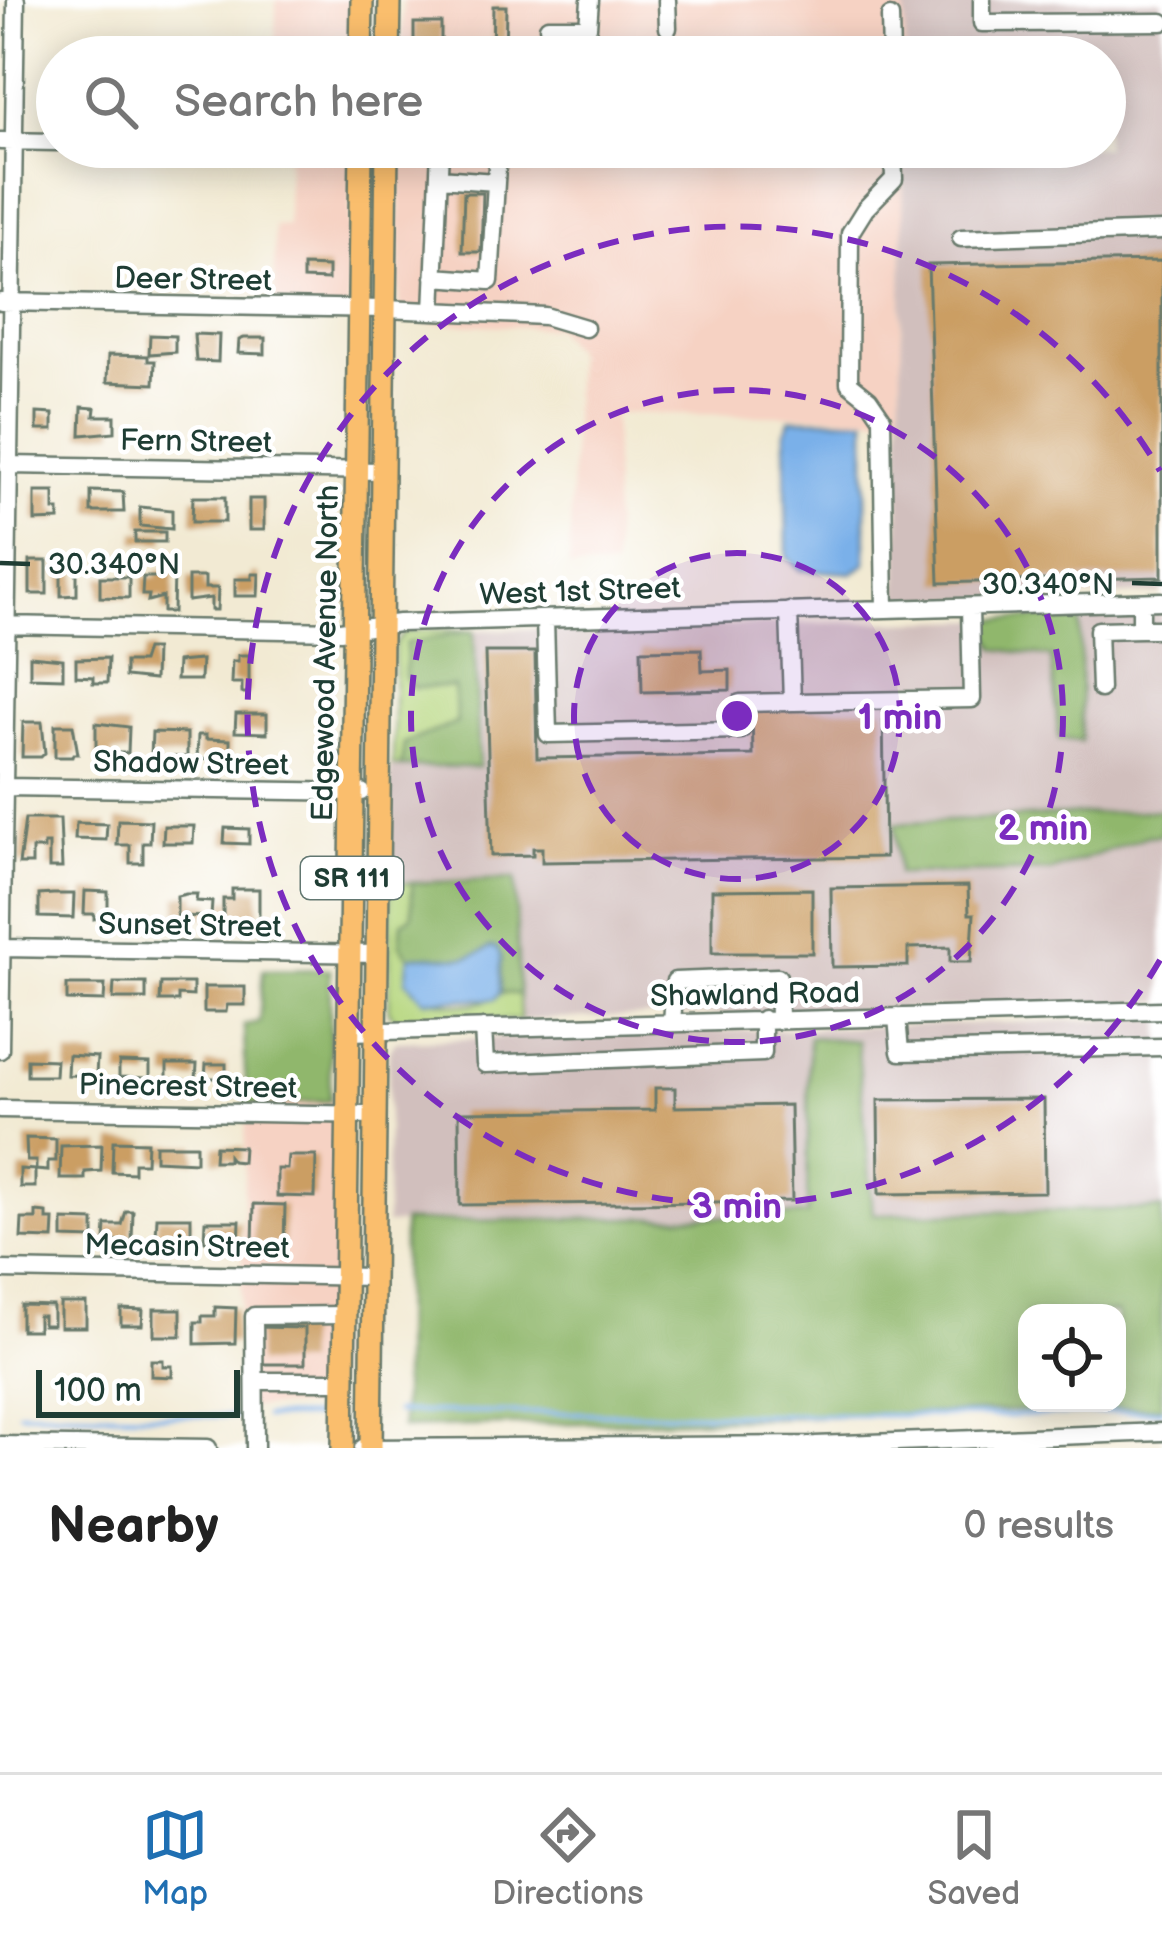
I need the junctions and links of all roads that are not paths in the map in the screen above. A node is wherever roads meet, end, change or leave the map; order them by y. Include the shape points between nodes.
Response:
1 (16, 0) edge
2 (362, 0) edge
3 (390, 0) edge
4 (590, 0) edge
5 (668, 0) edge
6 (982, 0) edge
7 (890, 17) dead end
8 (1162, 22) edge
9 (548, 27) dead end
10 (668, 28) dead end
11 (361, 36) edge
12 (389, 36) edge
13 (890, 36) edge
14 (7, 141) edge
15 (361, 168) edge
16 (387, 168) edge
17 (439, 168) edge
18 (497, 168) edge
19 (894, 168) edge
20 (439, 178) junction
21 (496, 182) junction
22 (1162, 232) edge
23 (961, 238) dead end
24 (434, 277) junction
25 (5, 302) edge
26 (359, 308) junction
27 (385, 309) junction
28 (433, 311) junction
29 (585, 328) dead end
30 (8, 465) junction
31 (357, 471) junction
32 (382, 471) junction
33 (1162, 601) edge
34 (1141, 602) junction
35 (970, 607) junction
36 (884, 609) junction
37 (789, 611) junction
38 (545, 619) junction
39 (381, 624) junction
40 (3, 626) edge
41 (355, 627) junction
42 (1142, 629) junction
43 (1162, 629) edge
44 (1100, 688) dead end
45 (792, 702) junction
46 (3, 787) edge
47 (352, 792) junction
48 (379, 792) junction
49 (2, 948) edge
50 (351, 954) junction
51 (377, 954) junction
52 (1162, 1010) edge
53 (897, 1017) junction
54 (771, 1019) junction
55 (673, 1023) junction
56 (483, 1028) junction
57 (376, 1031) junction
58 (349, 1032) junction
59 (1162, 1047) edge
60 (0, 1050) edge
61 (0, 1109) edge
62 (348, 1115) junction
63 (375, 1115) junction
64 (0, 1270) edge
65 (346, 1276) junction
66 (373, 1277) junction
67 (345, 1315) junction
68 (256, 1381) junction
69 (344, 1381) junction
70 (1162, 1432) edge
71 (1020, 1443) edge
72 (0, 1444) edge
73 (999, 1444) edge
74 (589, 1447) edge
75 (208, 1448) edge
76 (255, 1448) edge
77 (343, 1448) edge
78 (368, 1448) edge

1 - 14 street
2 - 11 main road
3 - 12 main road
4 - 9 street via 588,27
5 - 10 street
6 - 8 street via 982,23
7 - 13 street
14 - 25 street
15 - 26 main road, Edgewood Avenue North / SR 111
16 - 27 main road, Edgewood Avenue North / SR 111
17 - 20 street
18 - 21 street
19 - 36 street via 894,179 850,233 849,383 882,418
20 - 21 street
20 - 24 street
21 - 24 street via 490,281
22 - 23 street
24 - 28 street
25 - 26 street, Deer Street
25 - 30 street
26 - 27 street, Deer Street
26 - 31 main road, Edgewood Avenue North / SR 111
27 - 28 street, Deer Street
27 - 32 main road, Edgewood Avenue North / SR 111
28 - 29 street, Deer Street via 545,316
30 - 31 street, Fern Street
30 - 40 street
31 - 32 street, Fern Street
31 - 41 main road, Edgewood Avenue North / SR 111
32 - 39 main road, Edgewood Avenue North / SR 111
33 - 34 street, West 1st Street
34 - 35 street, West 1st Street
34 - 42 street
35 - 36 street, West 1st Street
35 - 45 street via 973,699
36 - 37 street, West 1st Street
37 - 38 street, West 1st Street
37 - 45 street
38 - 39 street, West 1st Street
38 - 45 street via 548,734 741,730 740,703
39 - 41 street, West 1st Street
39 - 48 main road, Edgewood Avenue North / SR 111
40 - 41 street, West 1st Street
40 - 46 street
41 - 47 main road, Edgewood Avenue North / SR 111
42 - 43 street
42 - 44 street via 1098,630
46 - 47 street, Shadow Street
46 - 49 street
47 - 48 street, Shadow Street
47 - 50 main road, Edgewood Avenue North / SR 111
48 - 51 main road, Edgewood Avenue North / SR 111
49 - 50 street, Sunset Street
49 - 60 street
50 - 51 street, Sunset Street
50 - 58 main road, Edgewood Avenue North / SR 111
51 - 57 main road, Edgewood Avenue North / SR 111
52 - 53 street, Shawland Road
53 - 54 street, Shawland Road
53 - 59 street via 900,1052
54 - 55 street, Shawland Road
54 - 55 street via 778,977 675,981
54 - 56 street via 763,1053 485,1064
55 - 56 street, Shawland Road
56 - 57 street, Shawland Road
57 - 58 street, Shawland Road
57 - 63 main road, Edgewood Avenue North / SR 111
58 - 62 main road, Edgewood Avenue North / SR 111
61 - 62 street, Pinecrest Street
62 - 63 street, Pinecrest Street
62 - 65 main road, Edgewood Avenue North / SR 111
63 - 66 main road, Edgewood Avenue North / SR 111
64 - 65 street, Mecasin Street
65 - 66 street, Mecasin Street
65 - 67 main road, Edgewood Avenue North / SR 111
66 - 78 main road, Edgewood Avenue North / SR 111
67 - 68 street via 254,1316
67 - 69 main road, Edgewood Avenue North / SR 111
68 - 69 street
68 - 76 street
69 - 77 main road, Edgewood Avenue North / SR 111
70 - 71 street
71 - 73 street
72 - 75 street
73 - 74 street
74 - 78 street

